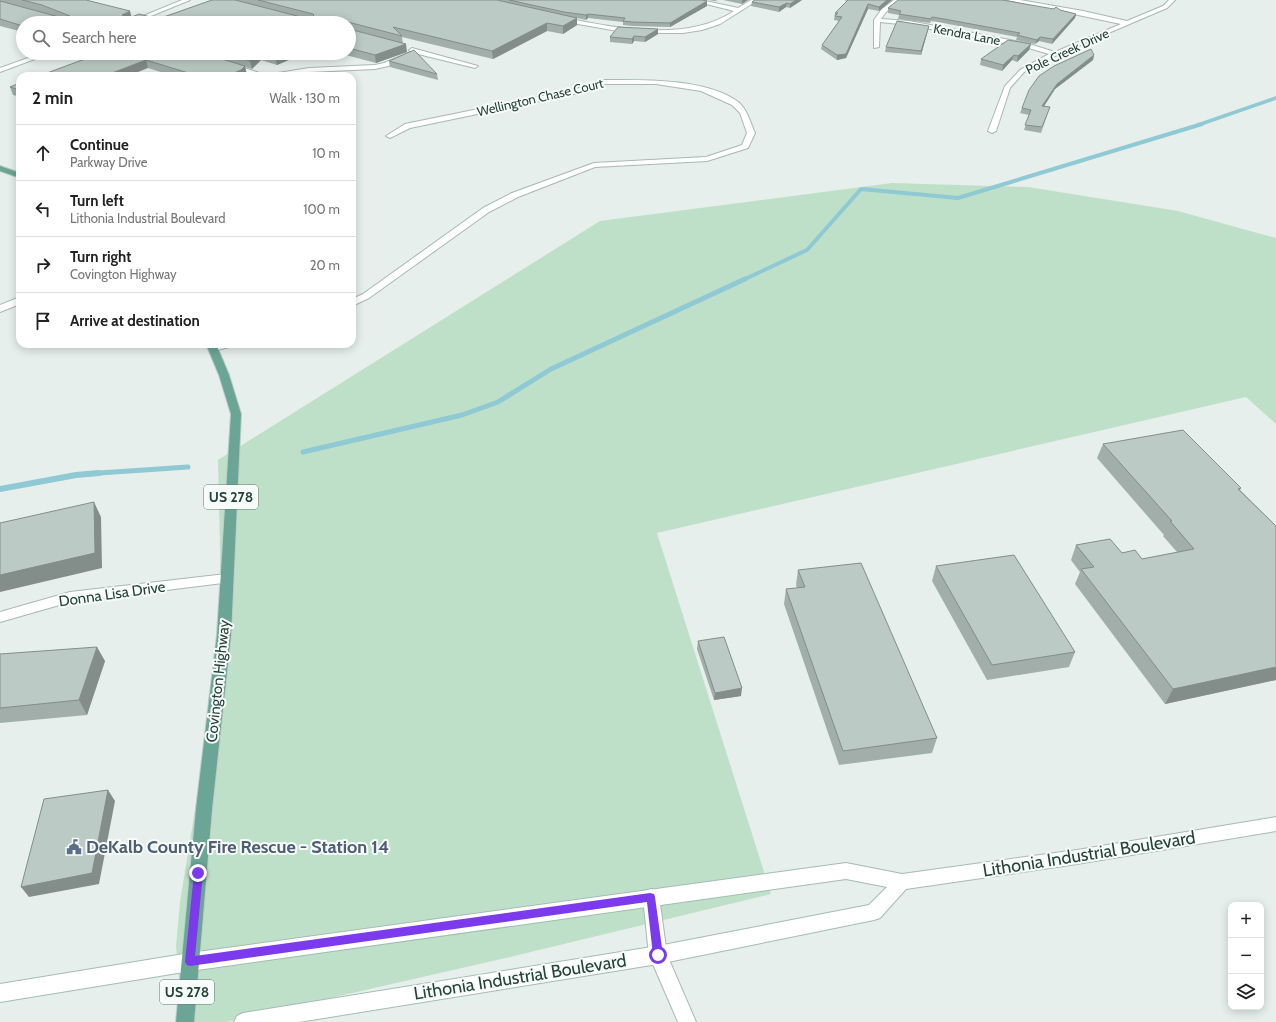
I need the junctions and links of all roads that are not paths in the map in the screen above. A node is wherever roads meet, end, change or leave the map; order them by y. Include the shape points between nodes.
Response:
1 (187, 0) edge
2 (693, 0) edge
3 (755, 0) edge
4 (898, 0) edge
5 (1010, 0) edge
6 (1172, 0) edge
7 (739, 10) junction
8 (147, 16) edge
9 (556, 18) edge
10 (877, 20) junction
11 (1127, 24) junction
12 (876, 47) dead end
13 (405, 48) dead end
14 (419, 51) junction
15 (1055, 54) junction
16 (28, 60) edge
17 (225, 64) edge
18 (475, 66) dead end
19 (0, 70) edge
20 (250, 72) edge
21 (295, 72) edge
22 (992, 131) dead end
23 (390, 136) dead end
24 (0, 168) edge
25 (16, 174) edge
26 (356, 301) edge
27 (16, 302) edge
28 (0, 309) edge
29 (213, 348) edge
30 (226, 579) junction
31 (0, 617) edge
32 (1276, 824) edge
33 (902, 882) junction
34 (650, 897) junction
35 (658, 955) junction
36 (190, 962) junction
37 (0, 992) edge
38 (185, 1022) edge
39 (243, 1022) edge
40 (687, 1022) edge

1 - 8 street
2 - 7 street
3 - 7 street
4 - 10 street via 881,12
5 - 11 street
6 - 11 street, Pole Creek Drive via 1165,7
7 - 9 street via 718,23 686,31 632,30
10 - 12 street
10 - 15 street, Kendra Lane via 909,22 1026,45
11 - 15 street, Pole Creek Drive
13 - 14 street
14 - 18 street
14 - 21 street via 375,67
15 - 22 street, Pole Creek Drive via 1022,72 1007,87
16 - 19 street
17 - 20 street
23 - 26 street, Wellington Chase Court via 408,126 578,91 604,82 673,84 708,91 735,103 743,113 751,133 745,146 707,159 594,165 515,195 486,210
24 - 25 main road
27 - 28 street
29 - 30 main road, Covington Highway / US 278 via 236,414
30 - 31 street, Donna Lisa Drive via 70,597
30 - 36 main road, Covington Highway / US 278 via 224,634
32 - 33 street, Lithonia Industrial Boulevard via 1077,857
33 - 34 street, Lithonia Industrial Boulevard via 846,871
33 - 35 street, Lithonia Industrial Boulevard via 874,912
34 - 35 street
34 - 36 street, Lithonia Industrial Boulevard
35 - 39 street, Lithonia Industrial Boulevard
35 - 40 street
36 - 37 street, Lithonia Industrial Boulevard
36 - 38 main road, Covington Highway / US 278

